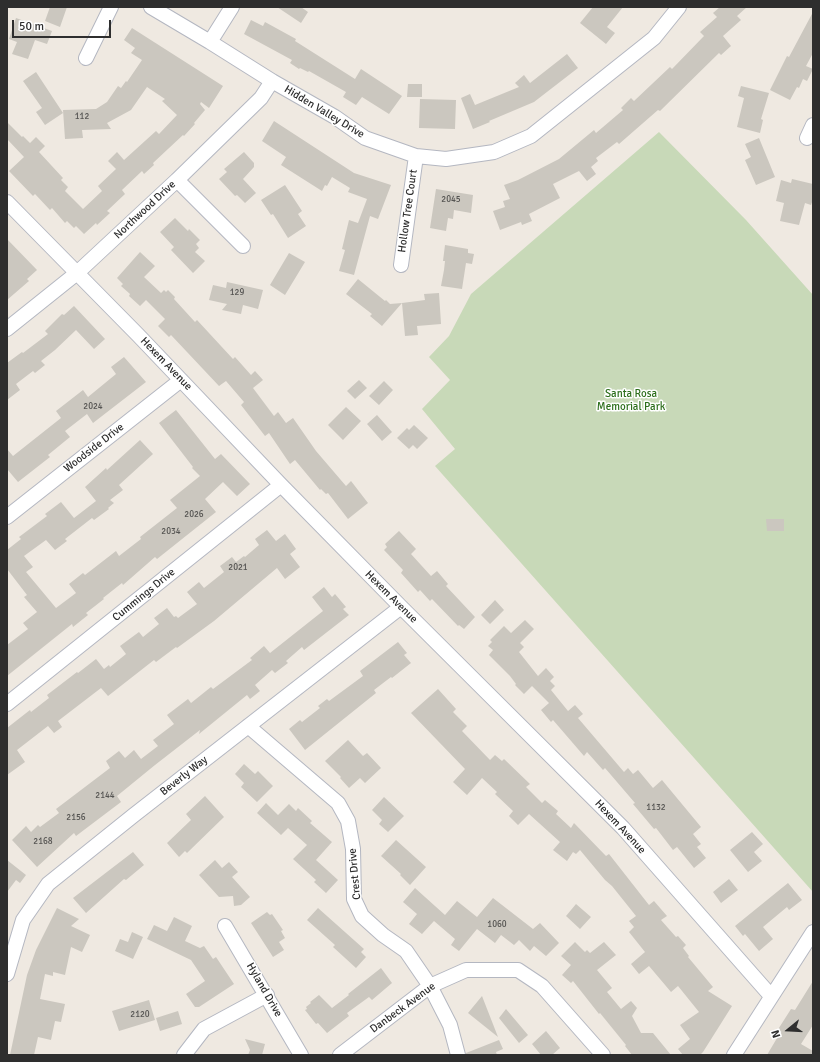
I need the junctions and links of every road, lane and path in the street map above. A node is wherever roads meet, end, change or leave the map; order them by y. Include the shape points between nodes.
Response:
1 (111, 7) edge
2 (151, 7) edge
3 (232, 7) edge
4 (679, 7) edge
5 (210, 42) junction
6 (86, 58) dead end
7 (272, 81) junction
8 (416, 156) junction
9 (177, 180) junction
10 (7, 202) edge
11 (243, 246) dead end
12 (401, 265) dead end
13 (78, 273) junction
14 (7, 329) edge
15 (181, 380) junction
16 (281, 485) junction
17 (7, 517) edge
18 (400, 607) junction
19 (7, 704) edge
20 (248, 726) junction
21 (225, 926) dead end
22 (813, 932) edge
23 (7, 974) edge
24 (430, 986) junction
25 (267, 995) junction
26 (771, 996) junction
27 (184, 1055) edge
28 (301, 1055) edge
29 (340, 1055) edge
30 (458, 1055) edge
31 (603, 1055) edge
32 (734, 1055) edge

1 - 6 street
2 - 5 street, Hidden Valley Drive
3 - 5 street
4 - 8 street, Hidden Valley Drive via 654,38 531,136 494,152 446,159
5 - 7 street, Hidden Valley Drive
7 - 8 street, Hidden Valley Drive via 366,138
7 - 9 street, Northwood Drive via 261,98
8 - 12 street, Hollow Tree Court
9 - 11 street
9 - 13 street, Northwood Drive
10 - 13 street, Hexem Avenue
13 - 14 street, Northwood Drive
13 - 15 street, Hexem Avenue
15 - 16 street, Hexem Avenue
15 - 17 street, Woodside Drive
16 - 18 street, Hexem Avenue
16 - 19 street, Cummings Drive
18 - 20 street, Beverly Way
18 - 26 street, Hexem Avenue via 623,828
20 - 23 street, Beverly Way via 48,884 23,920
20 - 24 street, Crest Drive via 338,803 348,821 353,849 354,899 362,916 406,951
21 - 25 street, Hyland Drive
22 - 26 street
24 - 29 street, Danbeck Avenue
24 - 30 street, Crest Drive via 450,1025
24 - 31 street, Danbeck Avenue via 466,970 518,970 542,986
25 - 27 street via 204,1029
25 - 28 street, Hyland Drive
26 - 32 street

